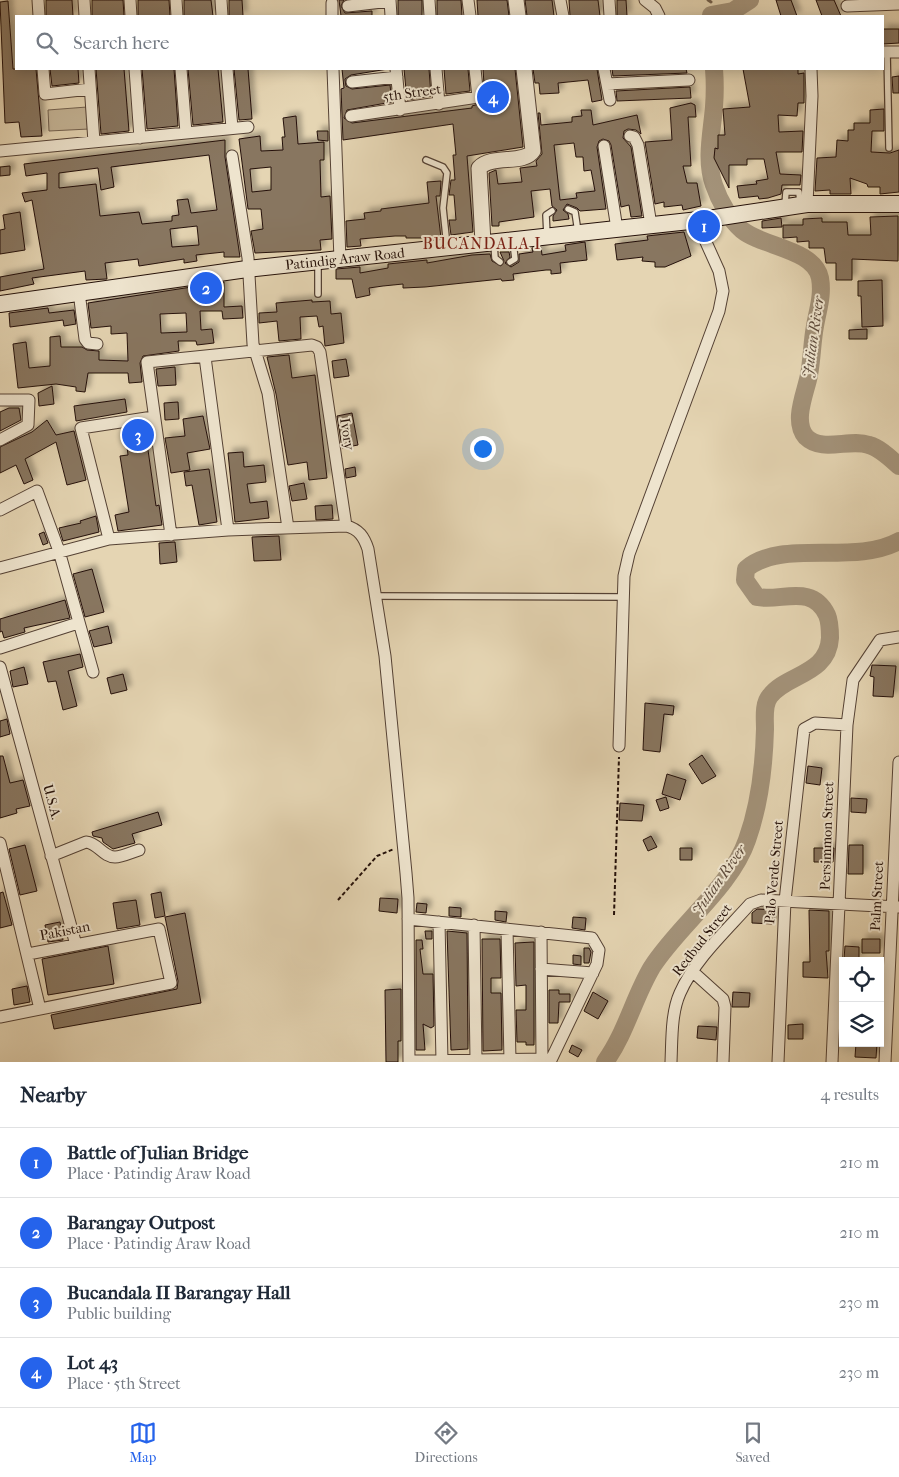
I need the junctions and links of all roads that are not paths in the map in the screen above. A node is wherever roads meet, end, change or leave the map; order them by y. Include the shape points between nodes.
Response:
1 (38, 0) edge
2 (84, 0) edge
3 (130, 0) edge
4 (176, 0) edge
5 (221, 0) edge
6 (429, 0) edge
7 (468, 0) edge
8 (516, 0) edge
9 (560, 0) edge
10 (609, 0) edge
11 (645, 0) edge
12 (390, 1) edge
13 (332, 3) dead end
14 (899, 4) edge
15 (348, 6) dead end
16 (847, 8) edge
17 (39, 15) edge
18 (85, 15) edge
19 (131, 15) edge
20 (177, 15) edge
21 (222, 15) edge
22 (332, 15) edge
23 (391, 15) edge
24 (430, 15) edge
25 (470, 15) edge
26 (518, 15) edge
27 (563, 15) edge
28 (610, 15) edge
29 (658, 15) edge
30 (885, 52) edge
31 (899, 52) edge
32 (43, 70) edge
33 (89, 70) edge
34 (135, 70) edge
35 (181, 70) edge
36 (227, 70) edge
37 (333, 70) edge
38 (436, 70) edge
39 (475, 70) edge
40 (524, 70) edge
41 (604, 70) edge
42 (667, 70) edge
43 (810, 70) edge
44 (397, 73) edge
45 (689, 80) dead end
46 (668, 81) junction
47 (352, 82) dead end
48 (607, 84) junction
49 (90, 90) junction
50 (610, 100) dead end
51 (439, 104) junction
52 (400, 110) junction
53 (351, 116) dead end
54 (248, 127) dead end
55 (232, 128) junction
56 (186, 133) junction
57 (630, 136) dead end
58 (140, 138) junction
59 (94, 142) junction
60 (604, 146) dead end
61 (889, 148) dead end
62 (0, 151) edge
63 (232, 156) dead end
64 (426, 160) dead end
65 (899, 204) edge
66 (797, 206) junction
67 (568, 209) dead end
68 (552, 211) dead end
69 (702, 219) junction
70 (651, 225) junction
71 (617, 229) junction
72 (578, 232) junction
73 (547, 235) junction
74 (513, 240) junction
75 (488, 243) junction
76 (447, 248) junction
77 (340, 260) junction
78 (318, 262) junction
79 (500, 262) dead end
80 (510, 262) dead end
81 (247, 269) junction
82 (80, 292) junction
83 (318, 294) dead end
84 (0, 304) edge
85 (97, 344) dead end
86 (254, 353) junction
87 (205, 357) junction
88 (0, 400) edge
89 (153, 417) junction
90 (0, 440) edge
91 (0, 510) edge
92 (346, 526) junction
93 (288, 528) junction
94 (228, 530) junction
95 (171, 535) junction
96 (109, 539) junction
97 (59, 551) junction
98 (0, 568) edge
99 (376, 596) junction
100 (623, 597) junction
101 (78, 623) junction
102 (899, 637) edge
103 (0, 648) edge
104 (0, 667) edge
105 (93, 672) dead end
106 (847, 726) junction
107 (619, 746) road end
108 (899, 762) edge
109 (0, 844) edge
110 (139, 850) dead end
111 (52, 856) junction
112 (785, 901) junction
113 (839, 903) junction
114 (895, 907) edge
115 (408, 919) junction
116 (439, 922) junction
117 (474, 926) junction
118 (507, 929) junction
119 (541, 932) junction
120 (76, 945) junction
121 (28, 954) junction
122 (541, 969) junction
123 (692, 972) junction
124 (593, 973) junction
125 (40, 1008) junction
126 (0, 1017) edge
127 (476, 1060) junction
128 (510, 1060) junction
129 (548, 1060) edge
130 (442, 1061) edge
131 (409, 1062) edge
132 (671, 1062) edge
133 (723, 1062) edge
134 (778, 1062) edge
135 (832, 1062) edge
136 (884, 1062) edge

1 - 17 street
2 - 18 street
3 - 19 street
4 - 20 street
5 - 21 street
6 - 24 street
7 - 25 street
8 - 26 street
9 - 27 street
10 - 28 street
11 - 29 street
12 - 15 street
12 - 23 street
13 - 22 street
14 - 16 street
30 - 31 street
30 - 61 lane
32 - 49 street via 45,94
33 - 49 street
34 - 58 street
35 - 56 street
36 - 55 street
37 - 77 street
38 - 51 street
39 - 51 street, 5th Street via 478,97
40 - 75 street via 533,151 528,156 487,162 478,168
41 - 48 street
42 - 46 street
43 - 66 street via 812,96
44 - 47 street
44 - 52 street
45 - 46 street
46 - 48 street
48 - 50 street
49 - 59 street
51 - 52 street, 5th Street
52 - 53 street, 5th Street
54 - 55 street
55 - 56 street
56 - 58 street
57 - 70 street via 638,145
58 - 59 street
59 - 62 street
60 - 71 street
63 - 81 street via 243,219
64 - 76 lane via 443,167 447,173 443,208
65 - 66 main road, Patindig Araw Road
66 - 69 main road, Patindig Araw Road
67 - 72 lane via 575,212
68 - 73 lane via 545,219
69 - 70 main road, Patindig Araw Road
69 - 100 street via 723,291 719,311 629,554
70 - 71 main road, Patindig Araw Road
71 - 72 main road, Patindig Araw Road
72 - 73 main road, Patindig Araw Road
73 - 74 main road, Patindig Araw Road
74 - 75 main road, Patindig Araw Road
74 - 80 lane via 515,256
75 - 76 main road, Patindig Araw Road
75 - 79 lane
76 - 77 main road, Patindig Araw Road
77 - 78 main road, Patindig Araw Road
78 - 81 main road, Patindig Araw Road
78 - 83 lane
81 - 82 main road, Patindig Araw Road
81 - 86 street
82 - 84 main road, Patindig Araw Road
82 - 85 street via 85,339 88,343
86 - 87 street
86 - 92 street, Ivory via 318,347
86 - 93 street via 268,393
87 - 89 street via 147,362
87 - 94 street
88 - 90 street via 29,400 28,425
89 - 95 street
89 - 96 street via 81,428
91 - 97 street via 37,491
92 - 93 street
92 - 99 street via 357,530 365,540
93 - 94 street
94 - 95 street
95 - 96 street
96 - 97 street
97 - 98 street
97 - 101 street
99 - 100 lane
99 - 115 street via 385,656
100 - 107 street
101 - 103 street
101 - 105 street
102 - 106 street, Persimmon Street via 880,640 853,680
104 - 111 street, U.S.A.
106 - 112 street, Palo Verde Street via 815,724 804,730
106 - 113 street, Persimmon Street
108 - 114 street, Palm Street
109 - 121 street
110 - 111 street via 116,857 106,855 97,846 86,842
111 - 120 street, U.S.A.
112 - 113 street, Redbud Street
112 - 123 street, Redbud Street via 761,900 750,904
112 - 134 street, Palo Verde Street
113 - 114 street, Redbud Street
113 - 135 street, Persimmon Street
114 - 136 street, Palm Street
115 - 116 street
115 - 131 street
116 - 117 street
116 - 130 street
117 - 118 street
117 - 127 street
118 - 119 street
118 - 128 street
119 - 122 street
119 - 124 street via 592,938 599,950
120 - 121 street, Pakistan
120 - 125 street, Pakistan via 159,929 171,983
121 - 125 street
122 - 124 street
122 - 129 street
123 - 132 street, Redbud Street via 679,994 672,1027
123 - 133 street via 723,999 726,1007
124 - 129 street
125 - 126 street
127 - 128 street
127 - 130 street
128 - 129 street
130 - 131 street

